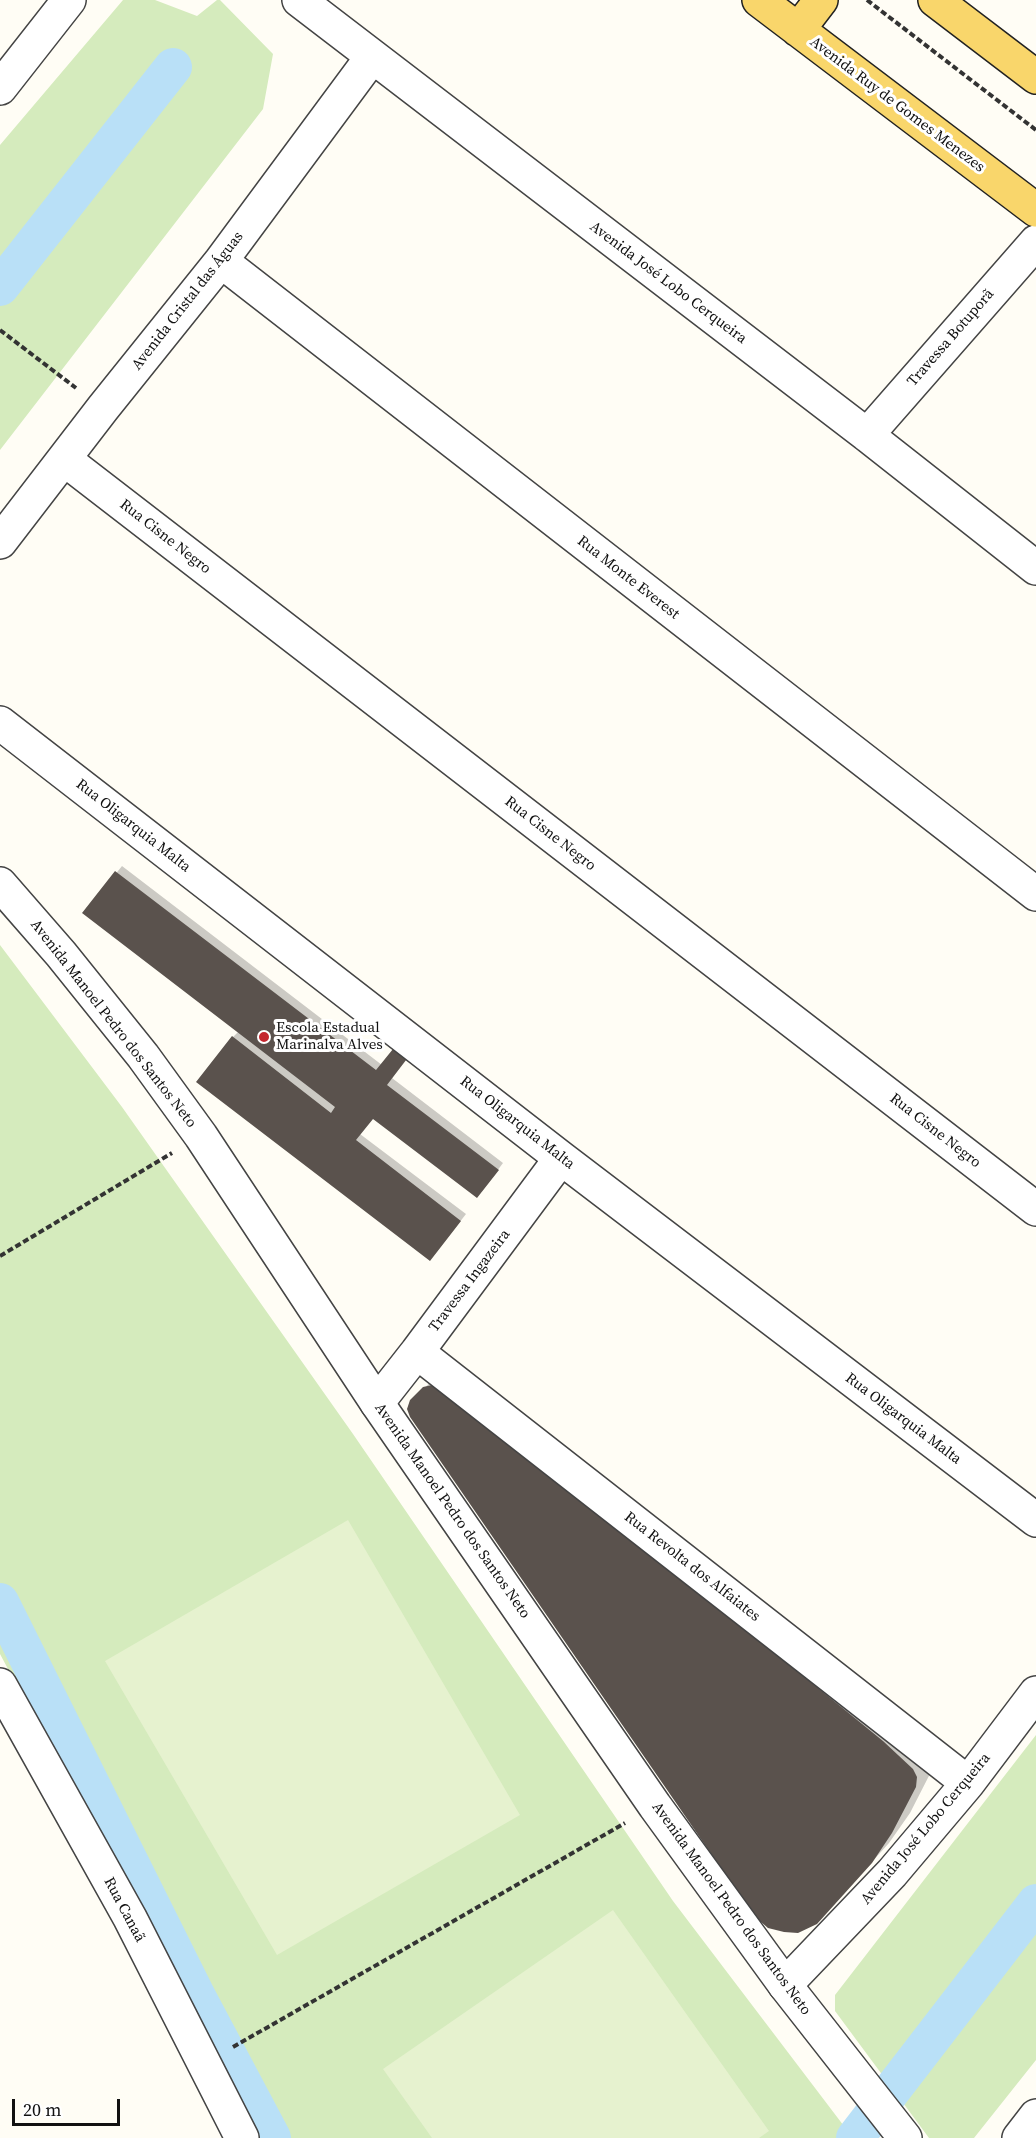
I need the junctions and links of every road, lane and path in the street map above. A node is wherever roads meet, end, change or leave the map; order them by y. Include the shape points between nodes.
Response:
1 (69, 0) edge
2 (299, 0) edge
3 (759, 0) edge
4 (821, 0) edge
5 (867, 0) edge
6 (935, 0) edge
7 (798, 30) junction
8 (372, 57) junction
9 (1036, 77) edge
10 (0, 88) edge
11 (1036, 130) edge
12 (1036, 210) edge
13 (1036, 242) edge
14 (220, 261) junction
15 (0, 330) edge
16 (103, 408) junction
17 (867, 435) junction
18 (64, 459) junction
19 (0, 542) edge
20 (1036, 568) edge
21 (0, 723) edge
22 (0, 885) edge
23 (1036, 894) edge
24 (201, 1136) junction
25 (561, 1158) junction
26 (1036, 1209) edge
27 (0, 1256) edge
28 (417, 1352) junction
29 (377, 1403) junction
30 (1036, 1520) edge
31 (0, 1685) edge
32 (1036, 1693) edge
33 (968, 1783) junction
34 (655, 1806) junction
35 (784, 1985) junction
36 (226, 2051) dead end
37 (1036, 2116) edge
38 (242, 2138) edge
39 (905, 2138) edge
40 (1019, 2138) edge

1 - 10 street
2 - 8 street, Avenida José Lobo Cerqueira
3 - 7 main road, Avenida Ruy de Gomes Menezes
4 - 7 main road
5 - 11 path
6 - 9 main road
7 - 12 main road, Avenida Ruy de Gomes Menezes
8 - 14 street, Avenida Cristal das Águas
8 - 17 street, Avenida José Lobo Cerqueira
13 - 17 street, Travessa Botuporã
14 - 16 street, Avenida Cristal das Águas
14 - 23 street, Rua Monte Everest
15 - 16 path
16 - 18 street, Avenida Cristal das Águas
17 - 20 street, Avenida José Lobo Cerqueira
18 - 19 street, Avenida Cristal das Águas
18 - 26 street, Rua Cisne Negro
21 - 25 street, Rua Oligarquia Malta
22 - 24 street, Avenida Manoel Pedro dos Santos Neto via 61,954
24 - 27 path
24 - 29 street, Avenida Manoel Pedro dos Santos Neto
25 - 28 street, Travessa Ingazeira
25 - 30 street, Rua Oligarquia Malta
28 - 29 street, Travessa Ingazeira
28 - 33 street, Rua Revolta dos Alfaiates
29 - 34 street, Avenida Manoel Pedro dos Santos Neto
31 - 38 street, Rua Canaã via 130,1918
32 - 33 street, Avenida José Lobo Cerqueira
33 - 35 street, Avenida José Lobo Cerqueira via 892,1873
34 - 35 street, Avenida Manoel Pedro dos Santos Neto
34 - 36 path
35 - 39 street, Avenida Manoel Pedro dos Santos Neto
37 - 40 street

